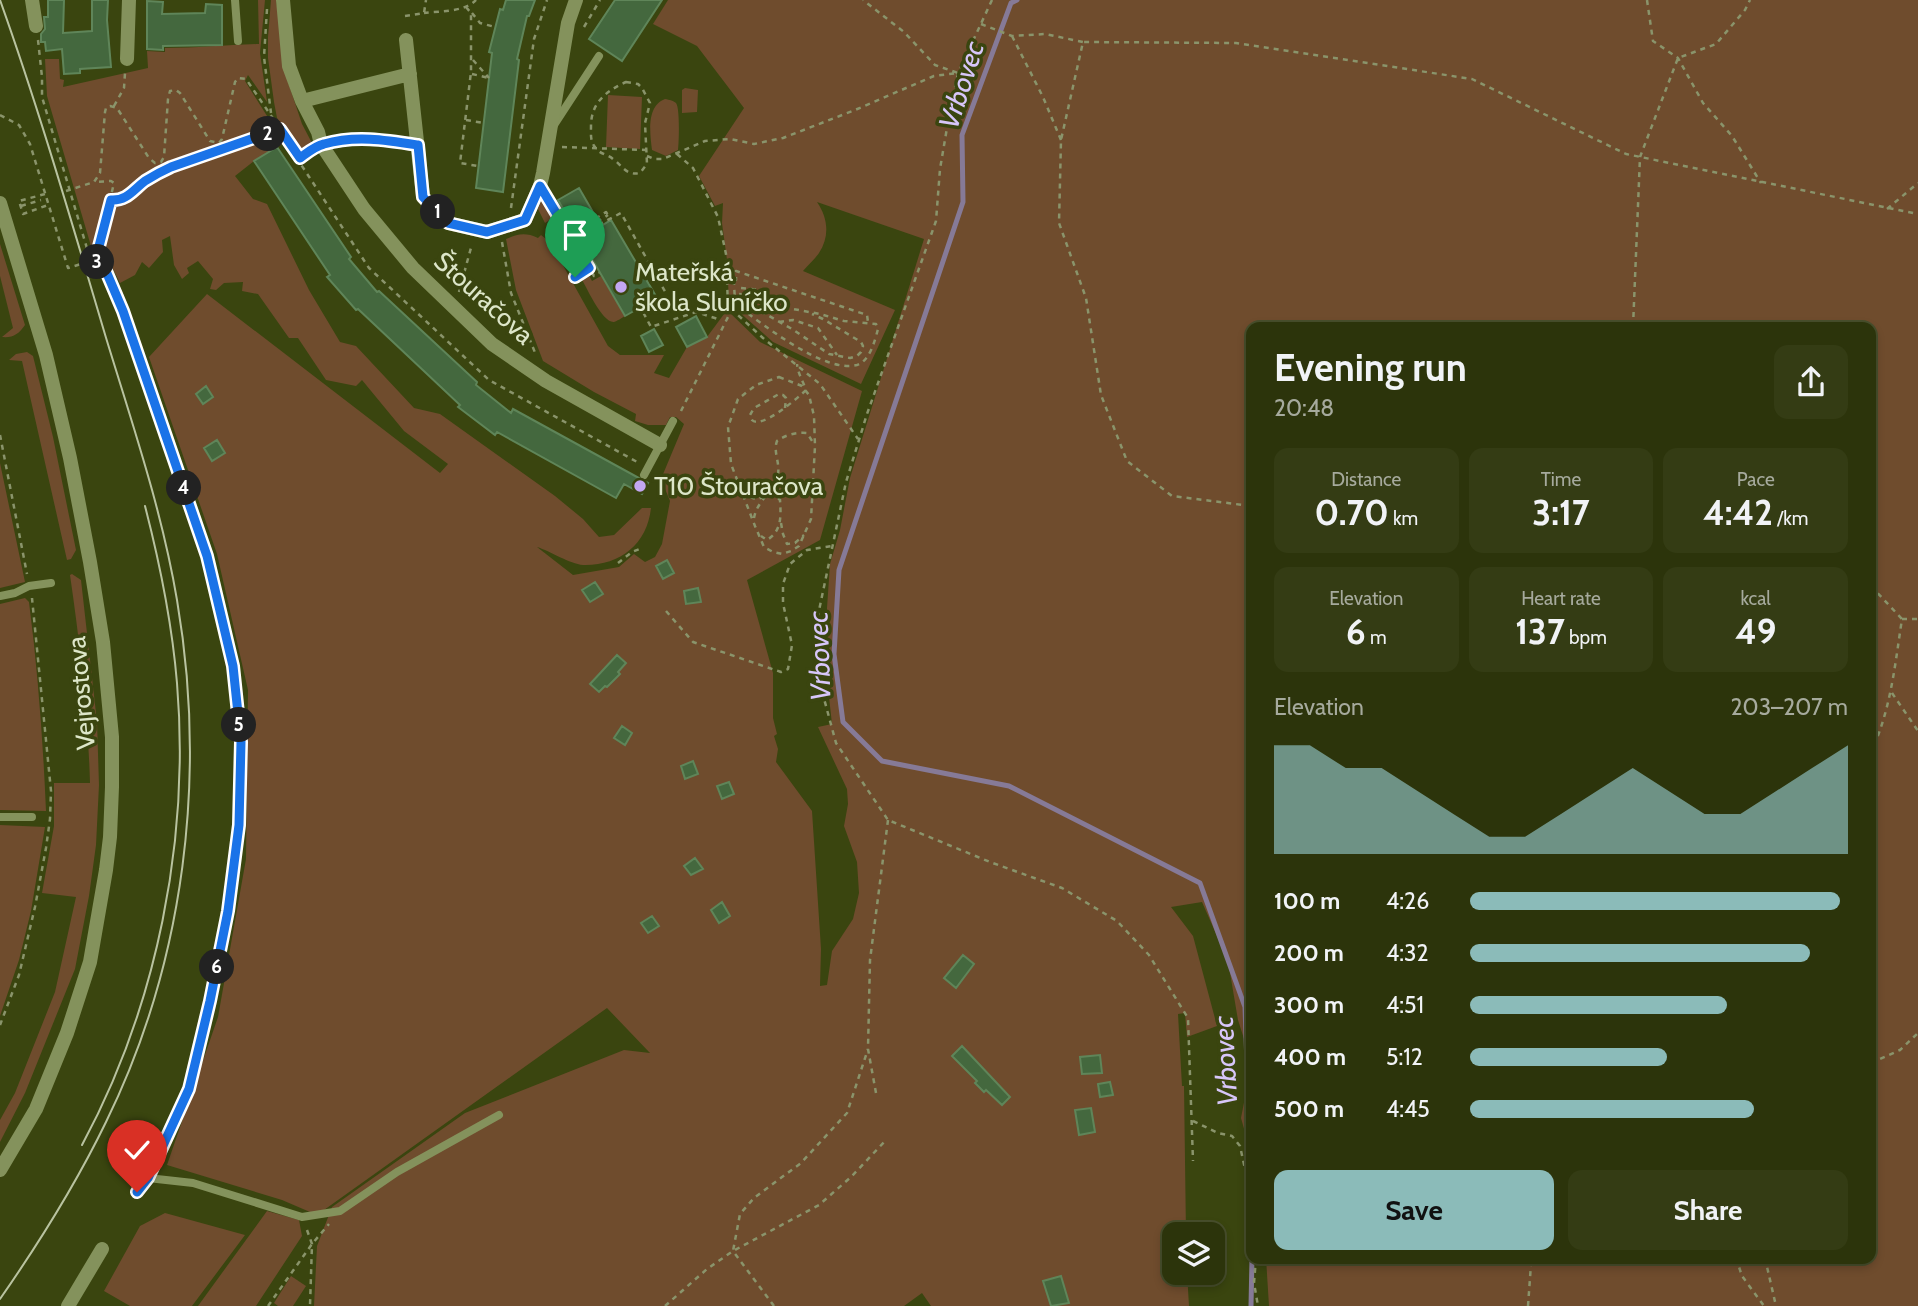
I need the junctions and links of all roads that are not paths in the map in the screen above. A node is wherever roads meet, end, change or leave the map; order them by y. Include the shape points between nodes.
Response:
1 (32, 0) edge
2 (129, 0) edge
3 (235, 0) edge
4 (283, 0) edge
5 (576, 0) edge
6 (36, 26) road end
7 (407, 40) dead end
8 (237, 41) dead end
9 (600, 56) dead end
10 (127, 60) road end
11 (410, 74) junction
12 (302, 101) junction
13 (551, 131) junction
14 (0, 203) edge
15 (673, 421) road end
16 (660, 445) junction
17 (646, 471) road end
18 (51, 583) dead end
19 (0, 596) edge
20 (0, 817) edge
21 (32, 817) dead end
22 (499, 1115) dead end
23 (0, 1170) edge
24 (148, 1178) road end
25 (102, 1249) dead end
26 (68, 1306) edge

1 - 6 street
2 - 10 street
3 - 8 lane
4 - 12 street, Štouračova via 289,66
5 - 13 street, Štouračova via 568,23
7 - 11 street, Štouračova
9 - 13 lane
11 - 12 street
11 - 13 street, Štouračova via 423,197 448,223 487,232 525,220 540,186
12 - 16 street, Štouračova via 321,144 364,209 455,309 492,344 546,381
14 - 23 street, Vejrostova via 46,355 85,536 103,642 112,787 110,836 90,962 36,1109
15 - 16 lane
16 - 17 lane
18 - 19 lane
20 - 21 lane
22 - 24 lane via 397,1172 340,1211 302,1217 193,1184
25 - 26 street

